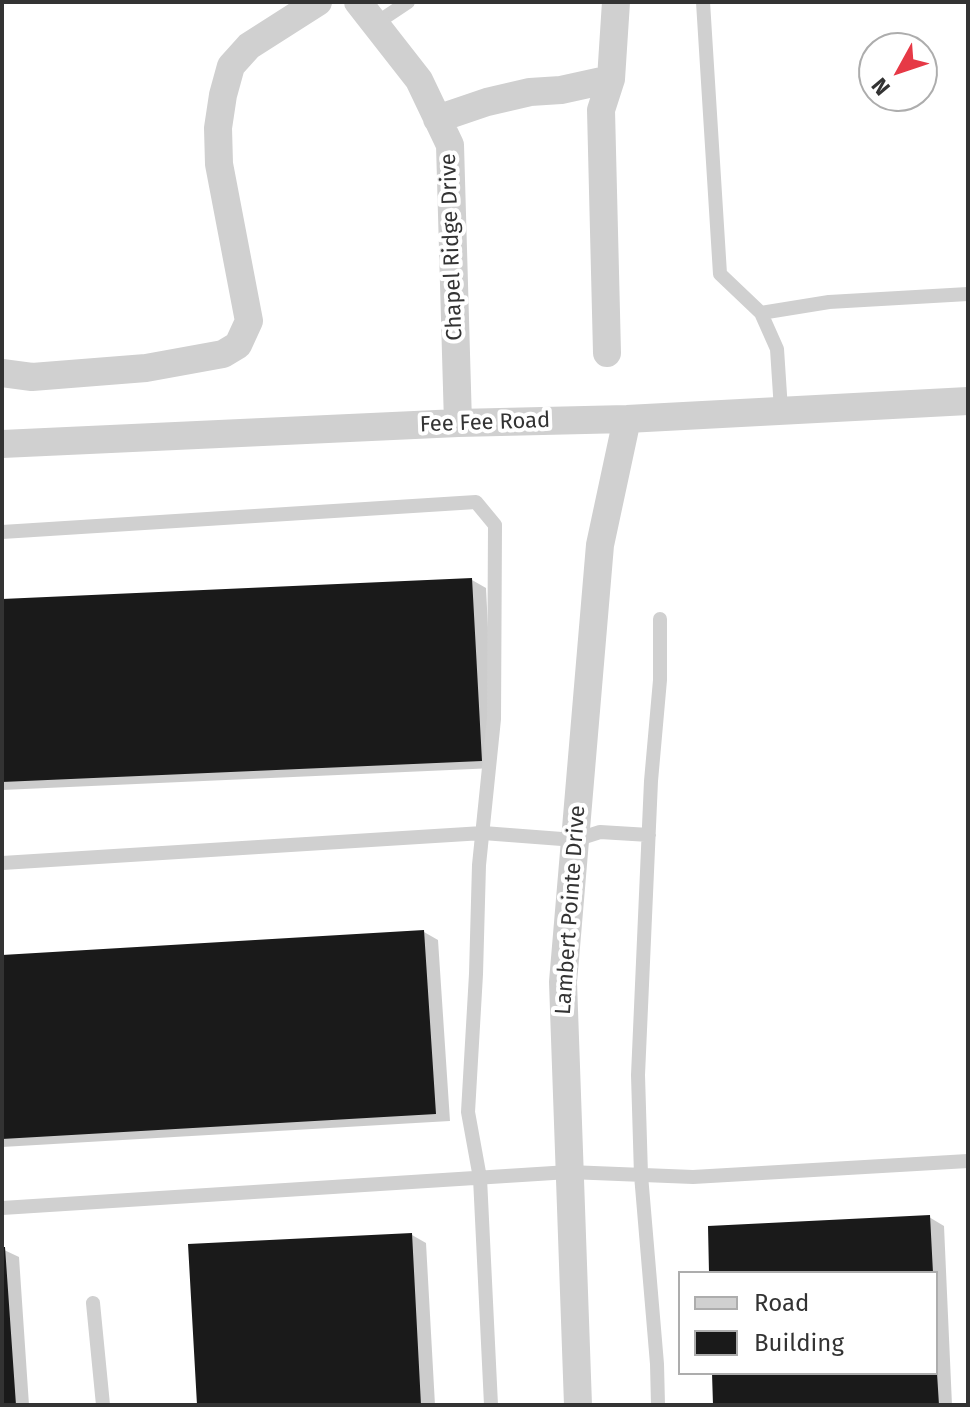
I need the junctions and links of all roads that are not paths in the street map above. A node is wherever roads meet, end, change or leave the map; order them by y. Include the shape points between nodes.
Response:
1 (318, 2) edge
2 (408, 2) edge
3 (616, 2) edge
4 (703, 2) edge
5 (367, 13) edge
6 (611, 79) junction
7 (437, 119) junction
8 (968, 294) edge
9 (761, 313) junction
10 (607, 353) dead end
11 (2, 373) edge
12 (968, 401) edge
13 (781, 410) junction
14 (627, 419) junction
15 (458, 423) junction
16 (2, 444) edge
17 (2, 532) edge
18 (660, 619) dead end
19 (483, 833) junction
20 (649, 835) junction
21 (575, 840) junction
22 (2, 863) edge
23 (968, 1161) edge
24 (569, 1172) junction
25 (641, 1175) junction
26 (480, 1178) junction
27 (2, 1208) edge
28 (93, 1303) dead end
29 (103, 1405) edge
30 (491, 1405) edge
31 (578, 1405) edge
32 (658, 1405) edge

1 - 11 street via 249,46 231,66 223,95 219,164 249,321 238,345 223,354 146,368 32,377
2 - 5 lane
3 - 6 street
4 - 9 lane via 720,274
5 - 7 street, Chapel Ridge Drive via 419,80
6 - 7 street via 530,92
6 - 10 street via 601,110
7 - 15 street, Chapel Ridge Drive via 450,145
8 - 9 lane via 829,302
9 - 13 lane via 777,349
12 - 13 street, Fee Fee Road
13 - 14 street, Fee Fee Road
14 - 15 street, Fee Fee Road
14 - 21 street, Lambert Pointe Drive via 600,545
15 - 16 street, Fee Fee Road
17 - 19 lane via 476,502 495,525 494,719
18 - 20 lane
19 - 21 lane
19 - 22 lane
19 - 26 lane via 468,1112
20 - 21 lane via 600,832
20 - 25 lane via 638,1075
21 - 24 street, Lambert Pointe Drive via 563,982
23 - 25 lane via 693,1177
24 - 25 lane
24 - 26 lane
24 - 31 street, Lambert Pointe Drive
25 - 32 lane
26 - 27 lane
26 - 30 lane
28 - 29 lane

